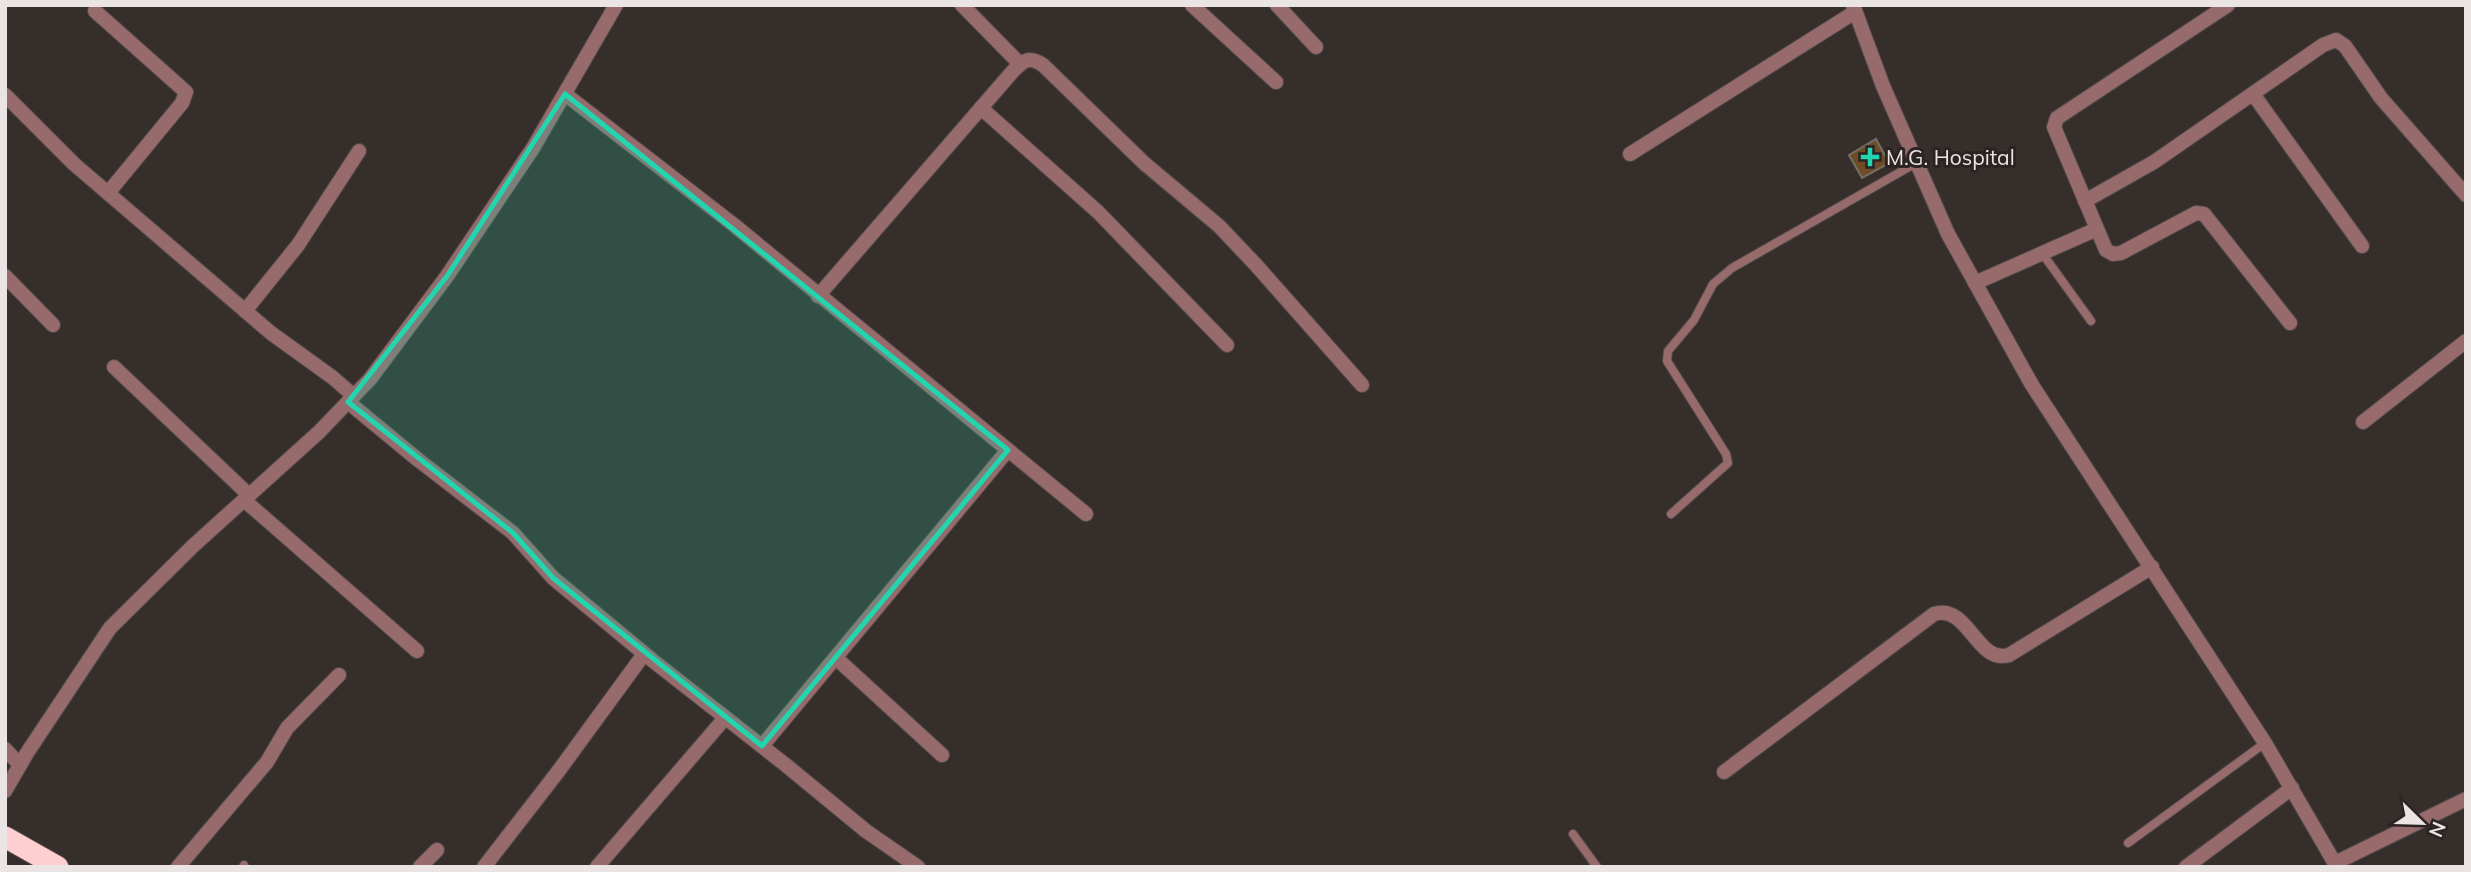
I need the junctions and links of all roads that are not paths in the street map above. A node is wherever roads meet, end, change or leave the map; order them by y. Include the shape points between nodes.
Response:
1 (616, 5) edge
2 (962, 5) edge
3 (1192, 5) edge
4 (1277, 5) edge
5 (2228, 5) edge
6 (1854, 9) edge
7 (95, 11) dead end
8 (1316, 47) dead end
9 (1020, 64) junction
10 (1276, 82) dead end
11 (565, 94) junction
12 (2253, 94) junction
13 (5, 95) edge
14 (981, 108) junction
15 (359, 150) dead end
16 (1630, 154) dead end
17 (1916, 163) junction
18 (108, 193) junction
19 (2466, 195) edge
20 (2085, 201) junction
21 (2097, 229) junction
22 (2362, 246) dead end
23 (2042, 253) junction
24 (5, 276) edge
25 (1975, 283) junction
26 (818, 296) junction
27 (244, 311) junction
28 (2091, 321) dead end
29 (2290, 323) dead end
30 (53, 325) dead end
31 (2466, 341) edge
32 (1227, 345) dead end
33 (114, 367) dead end
34 (1362, 385) dead end
35 (351, 399) junction
36 (2363, 422) dead end
37 (1008, 450) junction
38 (247, 497) junction
39 (1086, 514) dead end
40 (1671, 514) dead end
41 (2152, 567) junction
42 (417, 651) dead end
43 (644, 654) junction
44 (836, 657) junction
45 (339, 675) dead end
46 (725, 718) junction
47 (2265, 743) junction
48 (762, 746) junction
49 (5, 749) edge
50 (942, 755) dead end
51 (20, 765) junction
52 (1724, 772) dead end
53 (2292, 788) junction
54 (5, 791) edge
55 (2466, 799) edge
56 (1573, 834) dead end
57 (5, 837) edge
58 (2128, 844) dead end
59 (437, 850) dead end
60 (2336, 865) edge
61 (58, 867) edge
62 (177, 867) edge
63 (420, 867) edge
64 (484, 867) edge
65 (597, 867) edge
66 (918, 867) edge
67 (1597, 867) edge
68 (2186, 867) edge

1 - 11 street
2 - 9 street
3 - 10 street
4 - 8 street
5 - 20 street via 2055,121
6 - 16 street
6 - 17 street
7 - 18 street via 186,92 182,103
9 - 14 street
9 - 34 street via 1031,59 1043,65 1144,163 1219,226
11 - 26 street
11 - 35 street via 447,276
12 - 19 street via 2329,42 2340,41 2381,99
12 - 20 street via 2154,162
12 - 22 street
13 - 18 street
14 - 26 street
14 - 32 street via 1098,212
15 - 27 street via 298,245
17 - 25 street
17 - 40 lane via 1732,268 1713,284 1694,320 1668,351 1667,361 1728,463
18 - 27 street
20 - 21 street
21 - 23 street
21 - 29 street via 2106,250 2116,254 2196,213 2204,214
23 - 25 street
23 - 28 lane
24 - 30 street
25 - 41 street via 2032,385
26 - 37 street
27 - 35 street via 332,377
31 - 36 street
33 - 38 street
35 - 38 street
35 - 43 street via 416,459 513,533 553,578
37 - 39 street
37 - 44 street
38 - 42 street
38 - 51 street via 110,628
41 - 47 street
41 - 52 street via 2002,657 1952,614 1934,614
43 - 46 street
43 - 64 street
44 - 48 street
44 - 50 street
45 - 62 street via 287,728 267,762
46 - 48 street
46 - 65 street
47 - 53 street
47 - 58 lane
48 - 66 street
49 - 51 street
51 - 54 street
53 - 60 street
53 - 68 street
55 - 60 street
56 - 67 lane
57 - 61 highway
59 - 63 street

